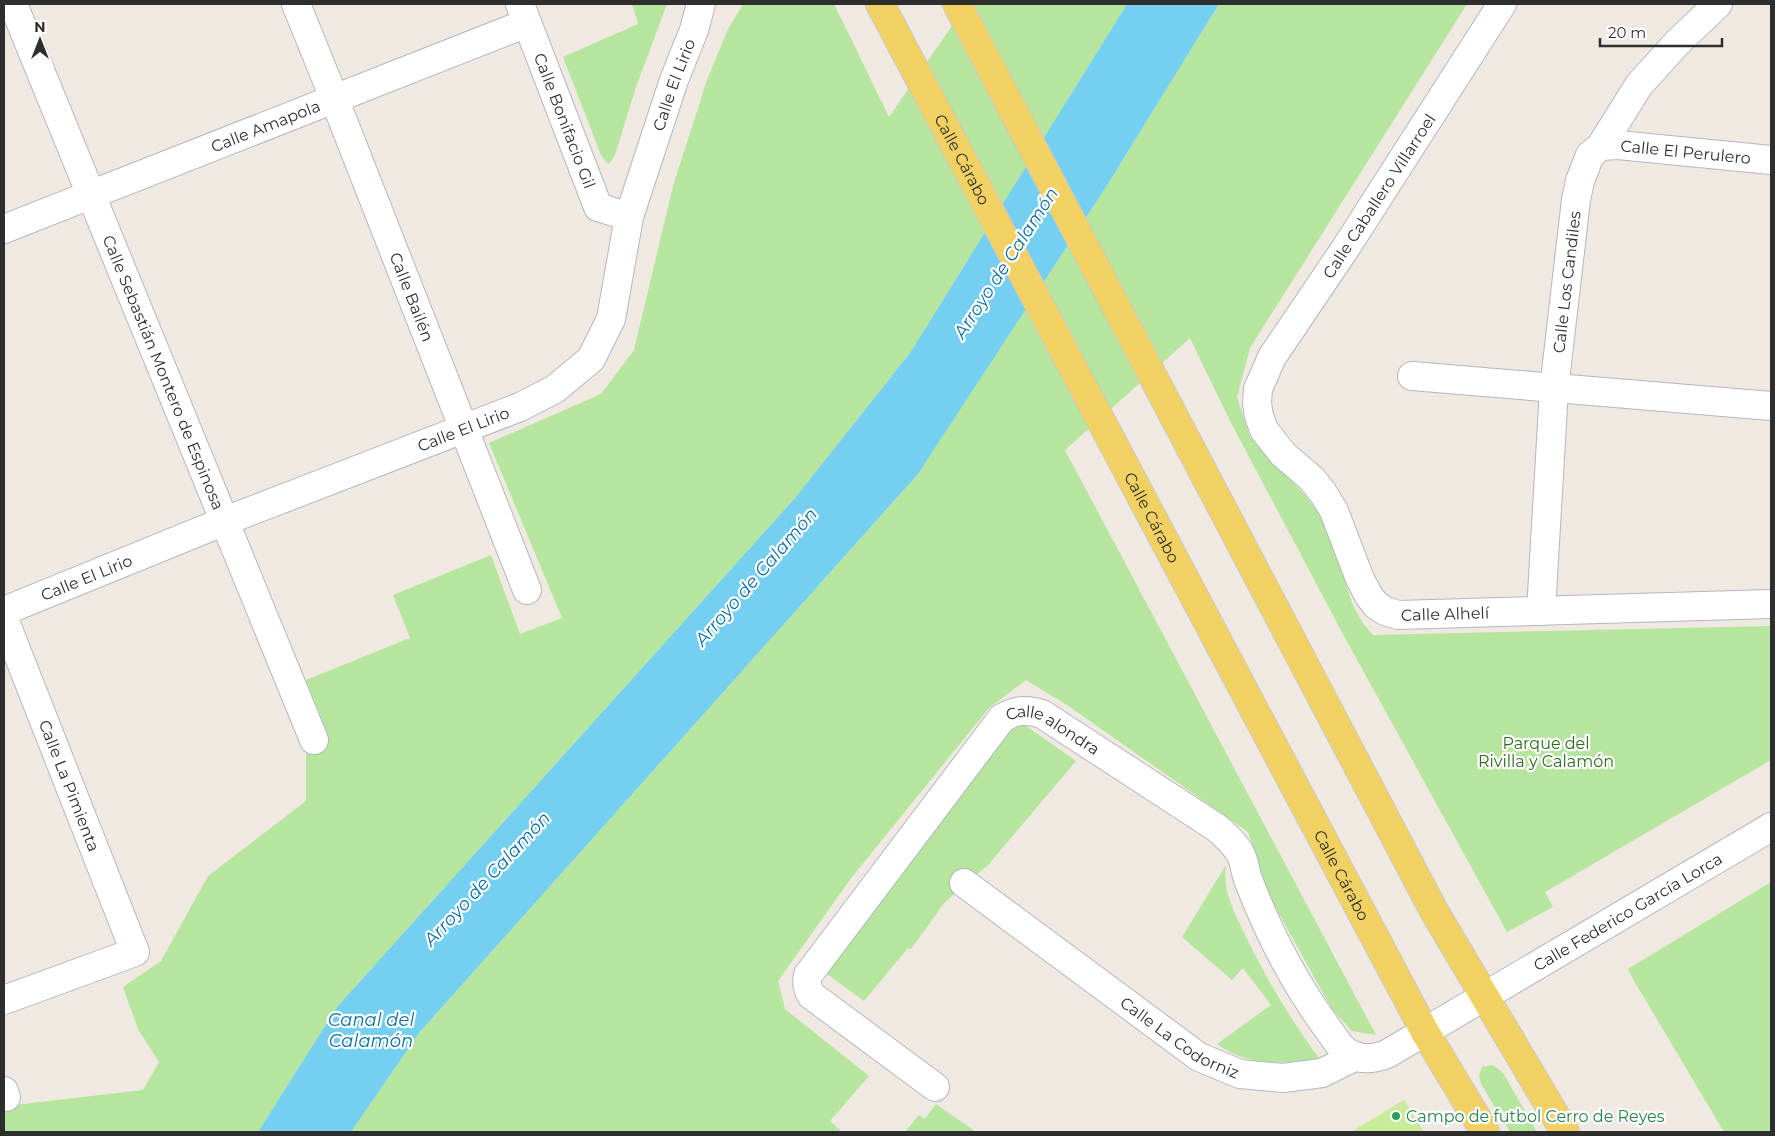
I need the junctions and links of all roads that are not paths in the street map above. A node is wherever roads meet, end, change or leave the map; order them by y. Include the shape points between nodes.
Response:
1 (13, 4) edge
2 (296, 4) edge
3 (700, 4) edge
4 (713, 4) edge
5 (880, 4) edge
6 (956, 4) edge
7 (1502, 4) edge
8 (1718, 4) edge
9 (523, 13) edge
10 (694, 30) junction
11 (334, 98) junction
12 (1601, 146) junction
13 (1771, 160) edge
14 (91, 195) junction
15 (629, 218) junction
16 (4, 229) edge
17 (1412, 376) dead end
18 (1554, 388) junction
19 (1258, 389) joint
20 (1771, 406) edge
21 (464, 428) junction
22 (225, 521) junction
23 (527, 590) dead end
24 (1771, 604) edge
25 (4, 611) edge
26 (1541, 611) junction
27 (4, 619) edge
28 (314, 740) dead end
29 (1771, 827) edge
30 (964, 883) dead end
31 (1485, 997) junction
32 (4, 1000) edge
33 (1425, 1032) junction
34 (1356, 1056) junction
35 (935, 1087) dead end
36 (1485, 1132) edge
37 (1565, 1132) edge

1 - 14 street, Calle Sebastián Montero de Espinosa
2 - 11 street, Calle Bailén
3 - 10 street, Calle El Lirio
4 - 10 street, Calle El Lirio
5 - 33 main road, Calle Cárabo
6 - 31 main road via 1424,893
7 - 19 street, Calle Caballero Villarroel via 1272,357
8 - 12 street, Calle Los Candiles via 1639,85
9 - 11 street, Calle Amapola
9 - 15 street, Calle Bonifacio Gil via 598,207
10 - 15 street, Calle El Lirio via 674,80
11 - 14 street, Calle Amapola
11 - 21 street, Calle Bailén
12 - 13 street, Calle El Perulero
12 - 18 street, Calle Los Candiles via 1590,156 1576,200
14 - 16 street, Calle Amapola
14 - 22 street, Calle Sebastián Montero de Espinosa
15 - 21 street, Calle El Lirio via 611,319 591,359 555,389 520,407
17 - 18 street
18 - 20 street
18 - 26 street, Calle Los Candiles
19 - 26 street, Calle Alhelí via 1257,403 1264,430 1324,493 1334,510 1360,579 1376,605 1398,615
21 - 22 street, Calle El Lirio
21 - 23 street, Calle Bailén
22 - 25 street, Calle El Lirio
22 - 28 street, Calle Sebastián Montero de Espinosa
24 - 26 street, Calle Alhelí
27 - 32 street, Calle La Pimienta via 135,952
29 - 31 street, Calle Federico García Lorca
30 - 34 street, Calle La Codorniz via 1199,1057 1240,1074 1283,1078 1322,1073
31 - 33 street, Calle Federico García Lorca
31 - 37 main road
33 - 34 street, Calle La Codorniz via 1387,1054 1372,1058
33 - 36 main road, Calle Cárabo
34 - 35 street, Calle alondra via 1341,1046 1291,972 1265,921 1241,855 1232,840 1042,714 1020,710 1002,718 808,975 807,986 811,995

